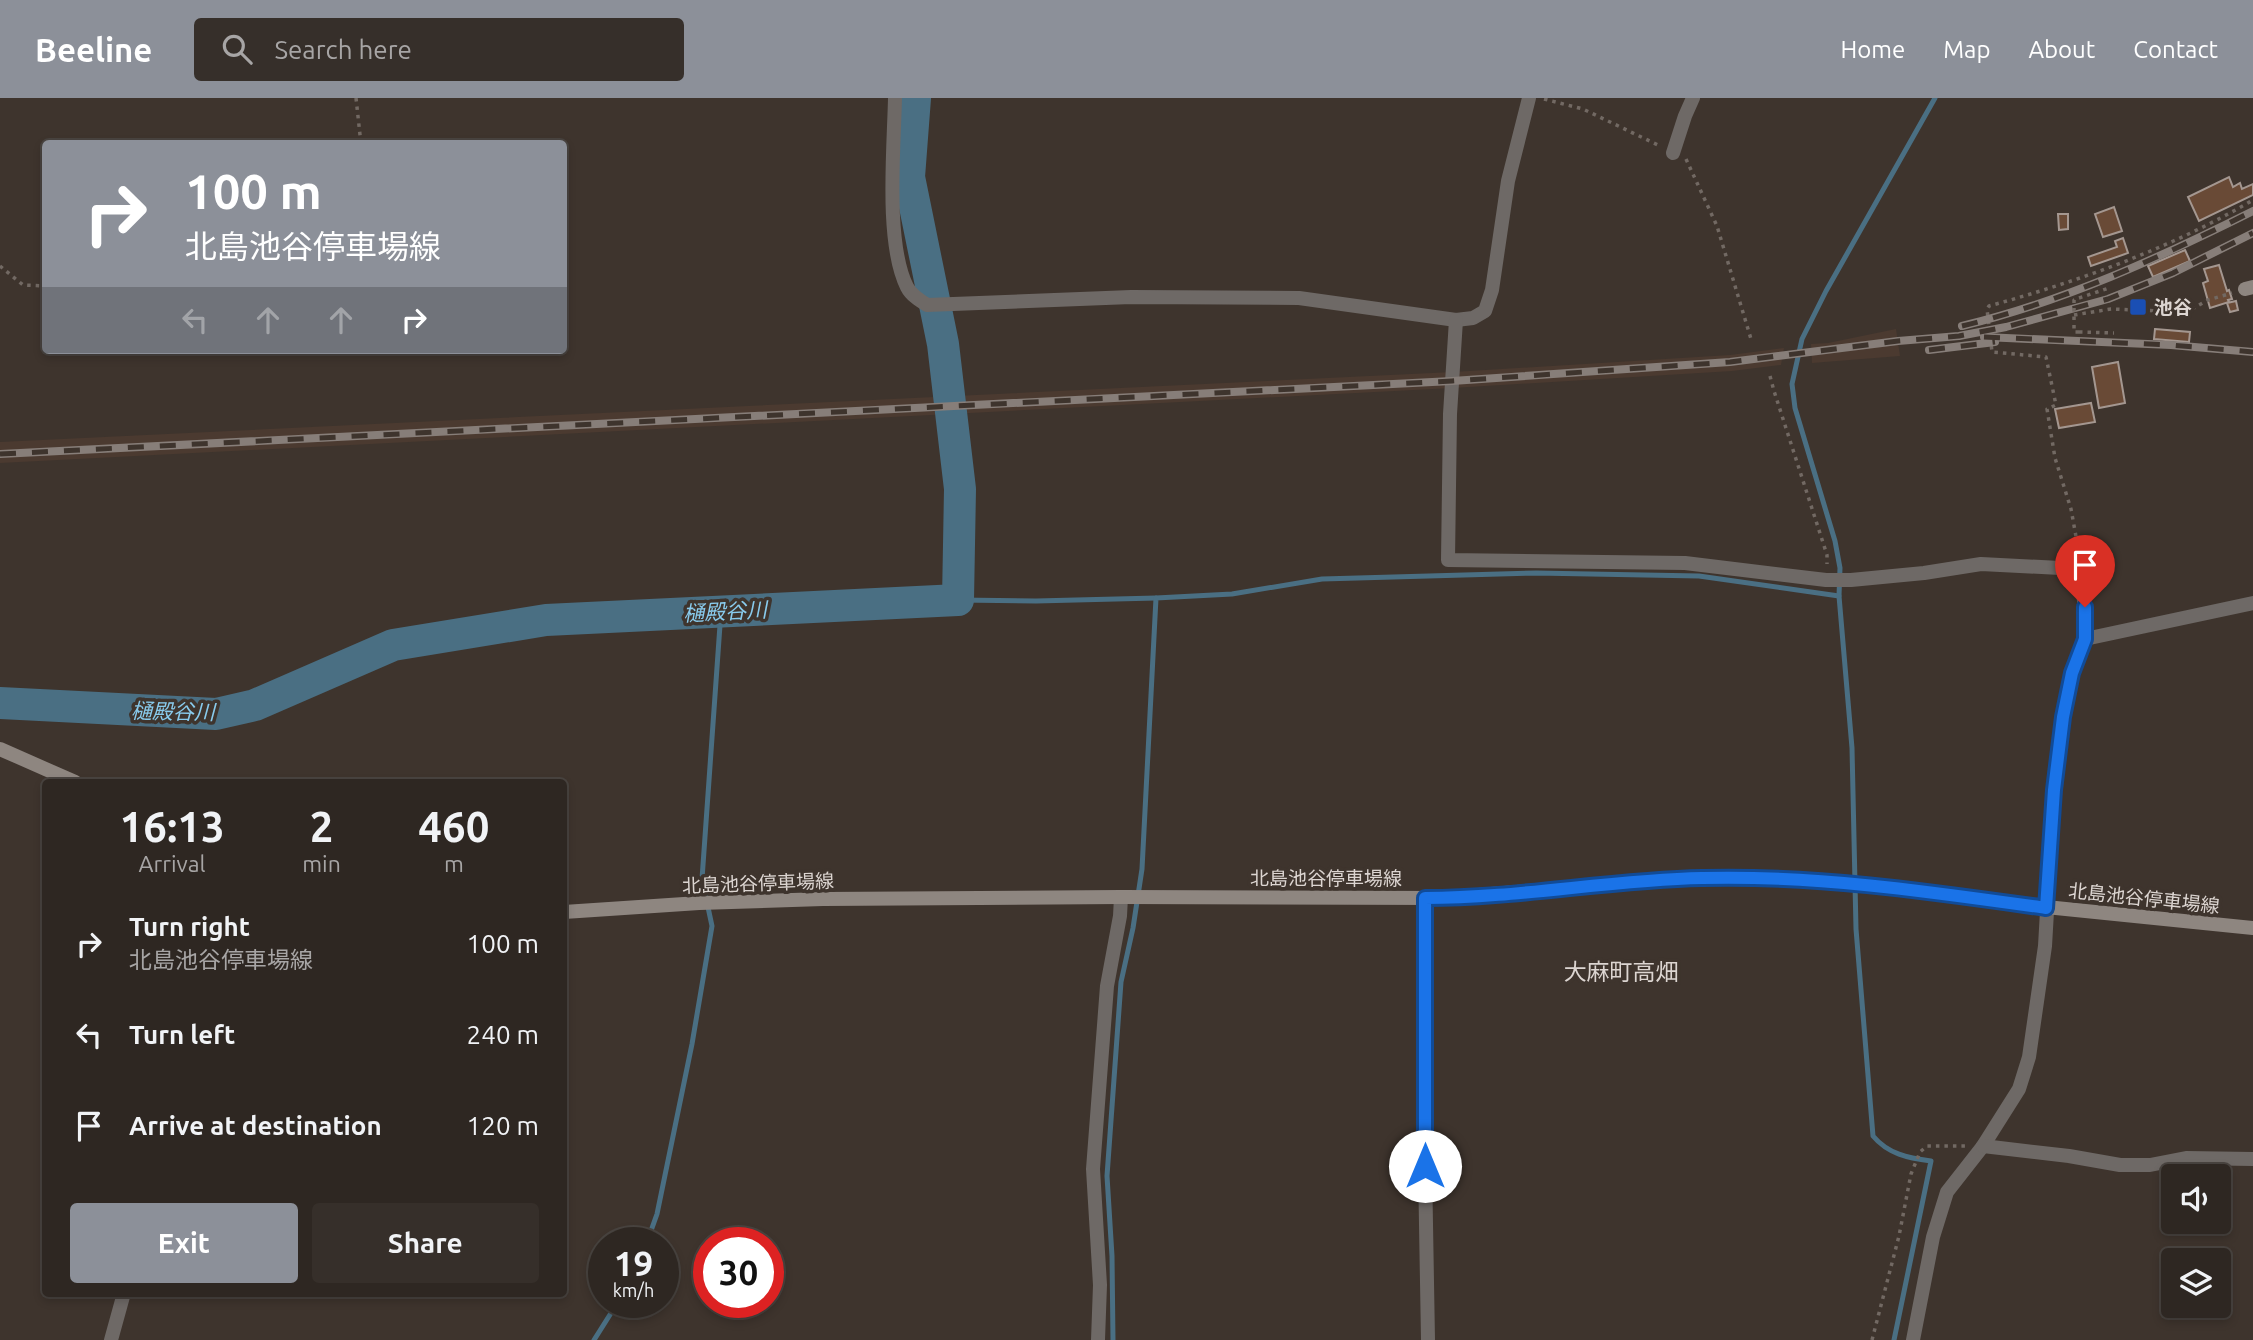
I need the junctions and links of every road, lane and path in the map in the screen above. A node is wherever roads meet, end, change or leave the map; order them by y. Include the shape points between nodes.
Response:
1 (356, 98) edge
2 (895, 98) edge
3 (1529, 98) edge
4 (1542, 98) edge
5 (1693, 98) edge
6 (361, 140) edge
7 (1673, 153) junction
8 (2253, 200) edge
9 (0, 266) edge
10 (42, 286) edge
11 (2109, 288) dead end
12 (2249, 288) edge
13 (2074, 315) junction
14 (1456, 320) junction
15 (2114, 333) dead end
16 (1751, 339) dead end
17 (1770, 376) dead end
18 (2078, 569) junction
19 (1828, 580) junction
20 (2253, 603) edge
21 (2085, 639) junction
22 (0, 749) edge
23 (68, 779) edge
24 (1125, 897) junction
25 (1425, 898) junction
26 (2046, 908) junction
27 (567, 912) edge
28 (2253, 928) edge
29 (1981, 1150) junction
30 (2253, 1159) edge
31 (123, 1297) edge
32 (111, 1340) edge
33 (1098, 1340) edge
34 (1429, 1340) edge
35 (1872, 1340) edge
36 (1913, 1340) edge

1 - 6 path
2 - 14 street via 897,254 907,288 915,298 934,305 1130,297 1299,298
3 - 14 street via 1508,181 1492,290 1485,310 1473,318
4 - 7 path via 1583,109
5 - 7 street
7 - 16 path via 1688,160 1717,226
8 - 18 path via 2102,270 1987,309 1993,352 2046,357 2056,405 2047,409 2079,547
9 - 10 path via 23,285
11 - 13 path, bridge via 2074,300
12 - 13 path via 2208,300 2187,312 2111,309
13 - 15 path, bridge via 2074,332
14 - 19 street via 1448,560 1685,563
17 - 19 path via 1827,555
18 - 19 street via 1981,564
18 - 21 street
20 - 21 street
21 - 26 street via 2063,717
22 - 23 main road
24 - 25 main road, 北島池谷停車場線
24 - 27 main road, 北島池谷停車場線 via 823,899
24 - 33 street via 1107,986 1093,1169 1100,1285
25 - 26 main road, 北島池谷停車場線 via 1758,878 1859,883
25 - 34 street
26 - 28 main road, 北島池谷停車場線
26 - 29 street via 2029,1057 2019,1089
29 - 30 street via 2120,1165 2186,1158
29 - 35 path via 1940,1144 1920,1152
29 - 36 street via 1947,1192 1933,1237
31 - 32 street

